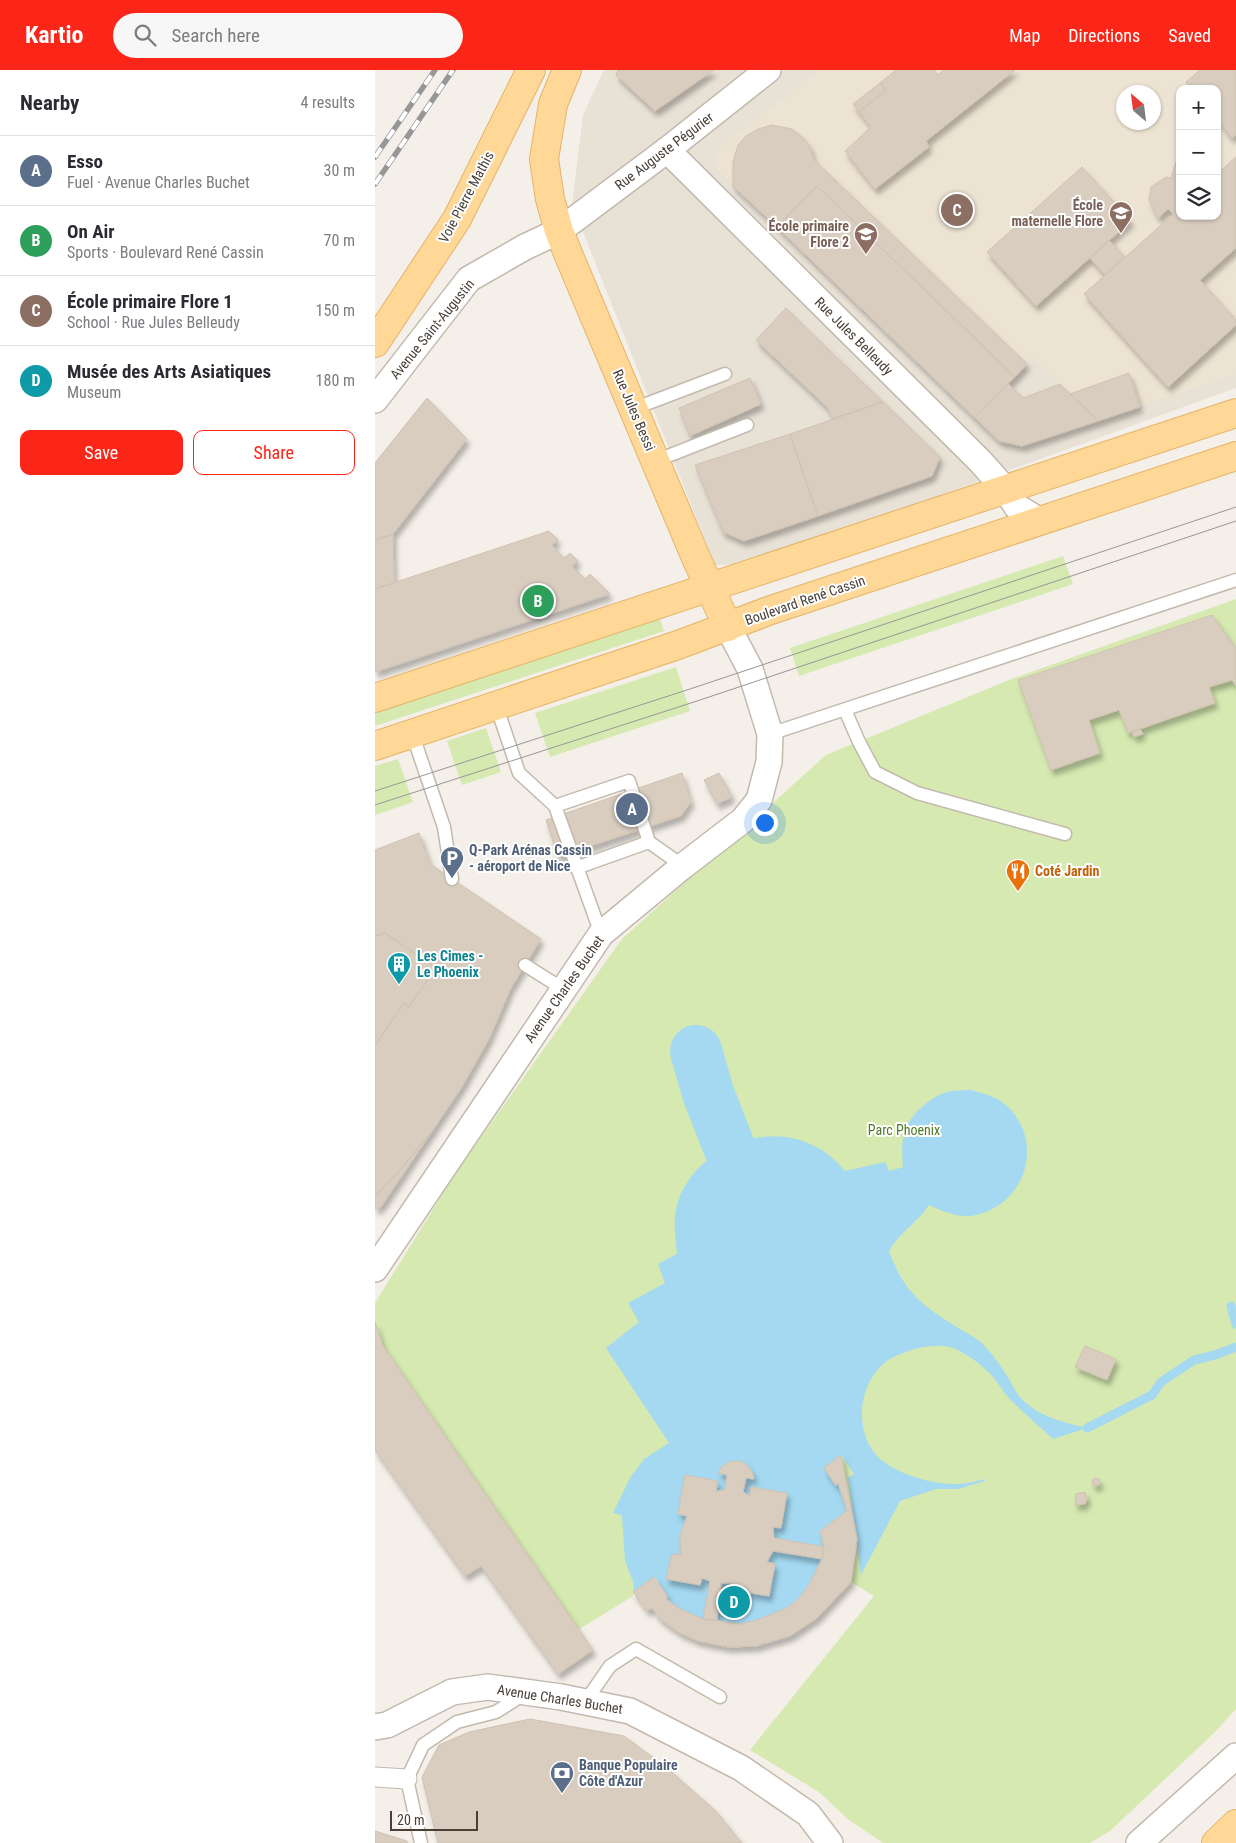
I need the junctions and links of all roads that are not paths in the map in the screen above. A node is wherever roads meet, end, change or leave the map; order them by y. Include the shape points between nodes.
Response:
1 (531, 70) edge
2 (567, 70) edge
3 (769, 70) edge
4 (667, 150) junction
5 (559, 231) junction
6 (375, 343) edge
7 (725, 374) dead end
8 (375, 400) edge
9 (633, 409) junction
10 (1236, 413) edge
11 (747, 425) dead end
12 (1236, 456) edge
13 (655, 461) junction
14 (1005, 489) junction
15 (1040, 521) junction
16 (1236, 580) edge
17 (709, 588) junction
18 (728, 626) junction
19 (375, 698) edge
20 (495, 704) junction
21 (845, 710) junction
22 (412, 734) junction
23 (770, 734) junction
24 (375, 746) edge
25 (555, 806) junction
26 (1065, 834) dead end
27 (649, 842) junction
28 (683, 866) junction
29 (576, 868) junction
30 (452, 878) dead end
31 (601, 934) junction
32 (525, 965) dead end
33 (563, 990) junction
34 (375, 1269) edge
35 (526, 1694) junction
36 (720, 1697) dead end
37 (585, 1702) junction
38 (375, 1727) edge
39 (1236, 1756) edge
40 (375, 1777) edge
41 (407, 1779) junction
42 (1236, 1824) edge
43 (421, 1843) edge
44 (830, 1843) edge
45 (1139, 1843) edge
46 (1216, 1843) edge

1 - 6 main road, Voie Pierre Mathis via 457,219
2 - 5 main road via 553,104 544,159
3 - 4 street, Rue Auguste Pégurier
4 - 5 street, Rue Auguste Pégurier
4 - 14 street, Rue Jules Belleudy
5 - 8 street, Avenue Saint-Augustin via 469,279
5 - 9 main road, Rue Jules Bessi
7 - 9 lane
9 - 13 main road, Rue Jules Bessi
10 - 14 main road
11 - 13 lane
12 - 15 main road, Boulevard René Cassin
13 - 17 main road, Rue Jules Bessi
14 - 15 street, Rue Jules Belleudy via 1017,507
14 - 17 main road
15 - 18 main road, Boulevard René Cassin
16 - 21 lane
17 - 18 main road, Rue Jules Bessi
17 - 19 main road
18 - 20 main road, Boulevard René Cassin
18 - 23 street, Avenue Charles Buchet via 750,669
20 - 22 main road, Boulevard René Cassin
20 - 25 lane via 519,773
21 - 23 lane
21 - 26 lane via 875,772 917,792
22 - 24 main road, Boulevard René Cassin
22 - 30 lane via 444,827
23 - 28 street, Avenue Charles Buchet via 769,762 759,800 743,820
25 - 27 lane via 629,781
25 - 29 lane
27 - 28 lane
27 - 29 lane
28 - 31 street, Avenue Charles Buchet
29 - 31 lane
31 - 33 street, Avenue Charles Buchet
32 - 33 lane
33 - 34 street, Avenue Charles Buchet
35 - 37 street, Avenue Charles Buchet
35 - 38 street, Avenue Charles Buchet via 488,1687 452,1692 387,1725
35 - 41 lane via 496,1712 457,1722 423,1745
36 - 37 lane via 636,1649 610,1666
37 - 44 street, Avenue Charles Buchet via 630,1711 741,1768 808,1814
39 - 45 street
40 - 41 street
41 - 43 lane
42 - 46 main road

